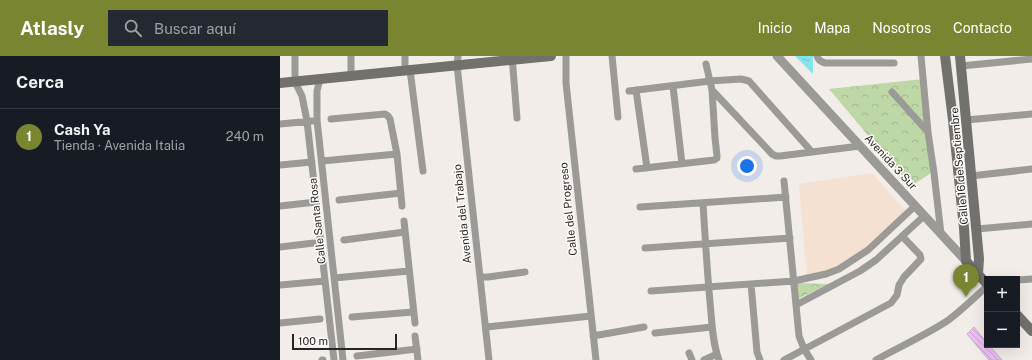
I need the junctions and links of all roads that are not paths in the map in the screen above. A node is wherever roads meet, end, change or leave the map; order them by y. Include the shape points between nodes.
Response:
1 (295, 56) edge
2 (351, 56) edge
3 (405, 56) edge
4 (551, 56) edge
5 (566, 56) edge
6 (612, 56) edge
7 (777, 56) edge
8 (817, 56) edge
9 (921, 56) edge
10 (945, 56) edge
11 (512, 58) edge
12 (1032, 59) edge
13 (458, 61) edge
14 (961, 61) edge
15 (894, 63) dead end
16 (706, 64) dead end
17 (407, 70) junction
18 (352, 76) junction
19 (320, 79) junction
20 (710, 81) junction
21 (295, 82) junction
22 (280, 83) edge
23 (672, 86) junction
24 (712, 90) junction
25 (892, 92) dead end
26 (1032, 114) edge
27 (618, 117) dead end
28 (517, 118) dead end
29 (331, 119) dead end
30 (318, 120) junction
31 (966, 120) junction
32 (307, 121) junction
33 (280, 124) edge
34 (928, 132) junction
35 (860, 146) junction
36 (812, 152) junction
37 (397, 154) junction
38 (322, 161) junction
39 (312, 162) junction
40 (682, 164) junction
41 (280, 165) edge
42 (647, 168) junction
43 (636, 169) dead end
44 (1032, 169) edge
45 (422, 171) dead end
46 (972, 176) junction
47 (784, 181) dead end
48 (401, 193) junction
49 (786, 197) junction
50 (339, 200) dead end
51 (316, 202) junction
52 (703, 203) junction
53 (280, 206) edge
54 (402, 206) dead end
55 (915, 206) junction
56 (640, 208) dead end
57 (924, 216) junction
58 (404, 221) dead end
59 (1032, 224) edge
60 (976, 229) junction
61 (405, 232) junction
62 (941, 234) junction
63 (902, 236) junction
64 (790, 238) junction
65 (344, 240) dead end
66 (314, 243) dead end
67 (705, 244) junction
68 (280, 247) edge
69 (645, 248) dead end
70 (966, 261) junction
71 (409, 271) junction
72 (525, 272) dead end
73 (826, 274) junction
74 (978, 274) junction
75 (480, 277) junction
76 (334, 278) junction
77 (1032, 279) edge
78 (1020, 280) edge
79 (326, 281) junction
80 (794, 281) junction
81 (984, 281) edge
82 (751, 284) junction
83 (280, 285) edge
84 (833, 286) junction
85 (709, 287) junction
86 (984, 288) edge
87 (651, 291) dead end
88 (337, 298) junction
89 (327, 299) junction
90 (796, 305) junction
91 (413, 312) junction
92 (591, 316) junction
93 (352, 317) dead end
94 (1020, 318) edge
95 (320, 319) dead end
96 (280, 323) edge
97 (415, 323) dead end
98 (486, 327) junction
99 (644, 327) dead end
100 (712, 327) junction
101 (1032, 331) edge
102 (656, 333) dead end
103 (415, 336) dead end
104 (593, 336) junction
105 (417, 349) junction
106 (804, 349) junction
107 (357, 356) dead end
108 (718, 357) edge
109 (334, 360) edge
110 (343, 360) edge
111 (418, 360) edge
112 (489, 360) edge
113 (596, 360) edge
114 (704, 360) edge
115 (760, 360) edge
116 (784, 360) edge
117 (811, 360) edge
118 (876, 360) edge

1 - 21 street
2 - 18 street
3 - 17 street
4 - 11 main road
5 - 92 street, Calle del Progreso via 566,83
6 - 27 street
7 - 35 street, Avenida 3 Sur
8 - 15 street via 825,63
9 - 34 street
10 - 70 main road, Calle 16 de Septiembre
11 - 13 main road
11 - 28 street
12 - 14 street
13 - 17 main road
13 - 75 street, Avenida del Trabajo
14 - 31 main road, Calle 16 de Septiembre
16 - 20 street
17 - 18 main road
17 - 45 street
18 - 19 main road
19 - 21 main road
19 - 30 street, Calle Santa Rosa via 317,91
20 - 23 street
20 - 24 street
20 - 36 street via 750,81
21 - 22 main road
21 - 32 street, Calle Santa Rosa via 302,96
23 - 40 street
23 - 42 street via 632,90
24 - 36 street via 772,154 780,156
24 - 40 street via 717,156 714,160
25 - 34 street
26 - 31 street
29 - 37 street via 385,114 390,119
30 - 32 street
30 - 38 street, Calle Santa Rosa
31 - 46 main road, Calle 16 de Septiembre
32 - 33 street
32 - 39 street, Calle Santa Rosa
34 - 62 street
35 - 36 street
35 - 55 street, Avenida 3 Sur
37 - 38 street
37 - 48 street
38 - 76 street, Calle Santa Rosa
39 - 41 street
39 - 51 street, Calle Santa Rosa
40 - 42 street
42 - 43 street
44 - 46 street
46 - 60 main road, Calle 16 de Septiembre
47 - 49 street
48 - 50 street
48 - 54 street
49 - 52 street
49 - 64 street
51 - 53 street
51 - 79 street, Calle Santa Rosa
52 - 56 street
52 - 67 street
55 - 57 street, Avenida 3 Sur
55 - 73 street via 868,250 839,269
57 - 62 street, Avenida 3 Sur
57 - 63 street
58 - 61 street
59 - 60 street
60 - 74 main road, Calle 16 de Septiembre
61 - 65 street
61 - 71 street
62 - 70 street, Avenida 3 Sur
63 - 84 street via 876,260
63 - 106 street via 921,259 904,276 895,299
64 - 67 street
64 - 80 street
66 - 68 street
67 - 69 street
67 - 85 street
70 - 74 main road, Avenida 3 Sur
71 - 76 street
71 - 91 street
72 - 75 street
73 - 80 street
73 - 84 street
74 - 81 main road, Avenida 3 Sur
75 - 98 street, Avenida del Trabajo
76 - 88 street, Calle Santa Rosa
77 - 78 street
79 - 83 street
79 - 89 street, Calle Santa Rosa
80 - 82 street
80 - 90 street
82 - 85 street
82 - 115 street via 757,352
84 - 90 street
85 - 87 street
85 - 100 street
86 - 118 street via 948,320
88 - 89 street
88 - 110 street, Calle Santa Rosa
89 - 109 street, Calle Santa Rosa
90 - 106 street via 799,336
91 - 93 street
91 - 97 street
92 - 98 street
92 - 104 street, Calle del Progreso
94 - 101 main road
95 - 96 street
98 - 112 street, Avenida del Trabajo
99 - 104 street
100 - 102 street
100 - 108 street
103 - 105 street
104 - 113 street, Calle del Progreso
105 - 107 street
105 - 111 street
106 - 116 street
106 - 117 street
108 - 114 street

